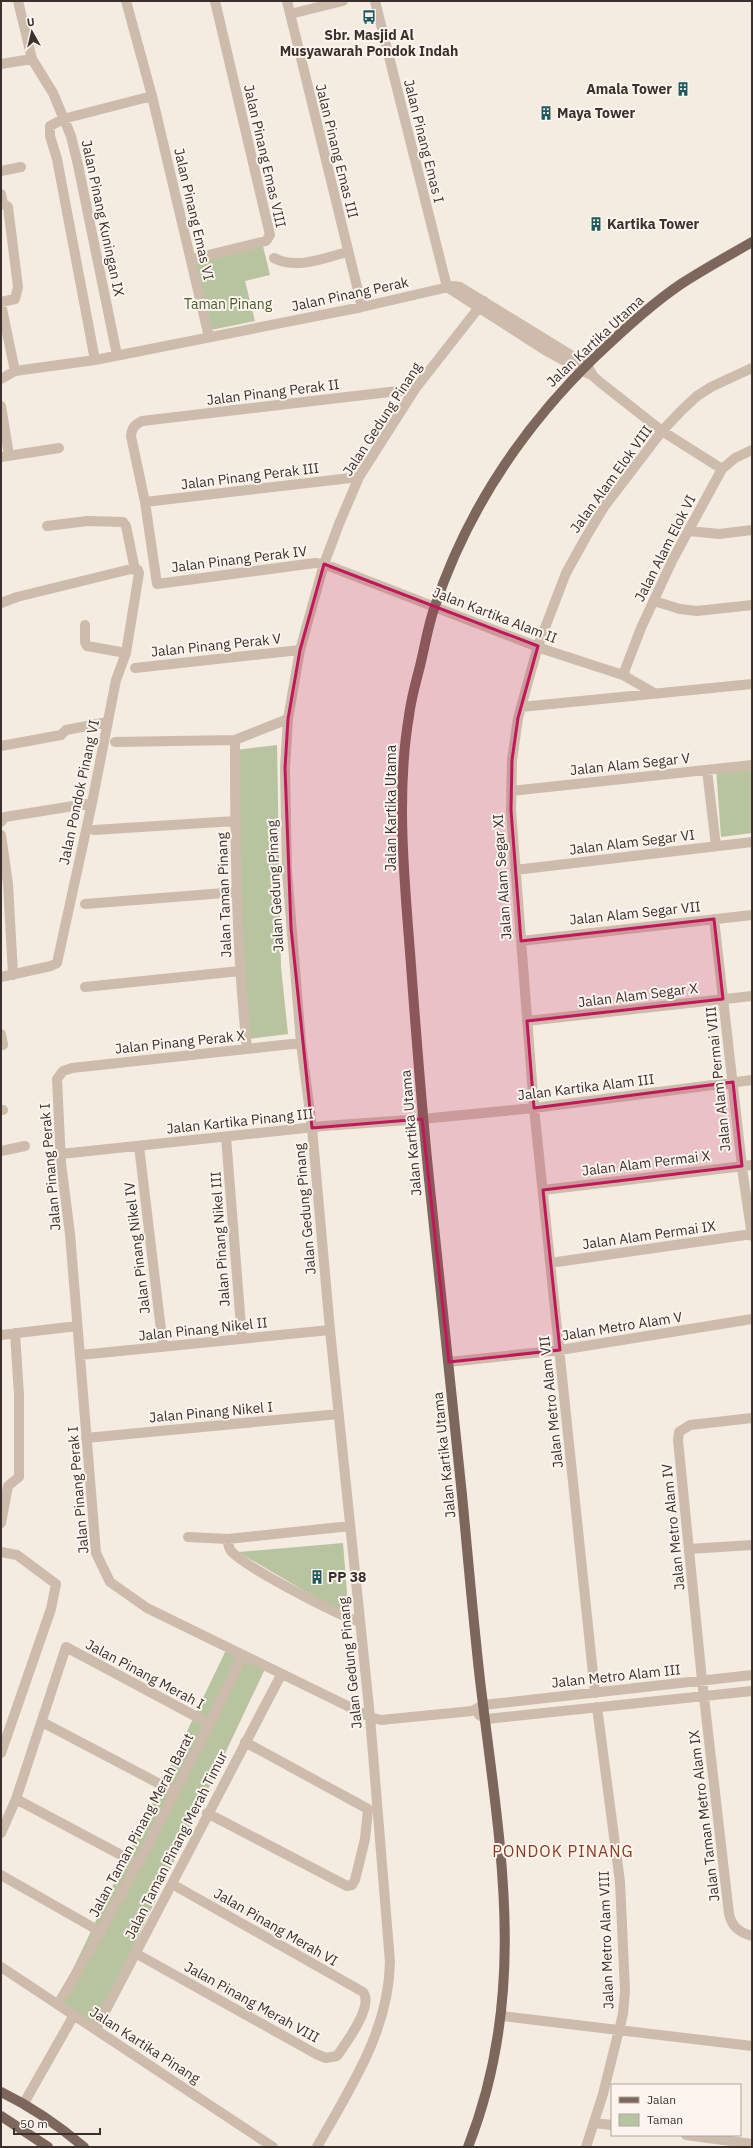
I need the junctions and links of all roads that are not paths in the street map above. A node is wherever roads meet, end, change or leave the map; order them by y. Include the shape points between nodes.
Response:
1 (18, 1) edge
2 (126, 1) edge
3 (215, 1) edge
4 (287, 1) edge
5 (343, 1) edge
6 (376, 1) edge
7 (290, 14) junction
8 (32, 59) junction
9 (1, 64) edge
10 (152, 96) junction
11 (62, 120) junction
12 (21, 167) dead end
13 (1, 171) edge
14 (1, 194) edge
15 (752, 242) edge
16 (347, 252) junction
17 (274, 258) dead end
18 (192, 259) junction
19 (447, 287) junction
20 (1, 303) edge
21 (482, 305) junction
22 (362, 307) junction
23 (209, 337) junction
24 (117, 355) junction
25 (95, 360) junction
26 (584, 368) junction
27 (752, 368) edge
28 (15, 371) junction
29 (1, 378) edge
30 (415, 389) junction
31 (1, 406) edge
32 (662, 431) junction
33 (59, 448) dead end
34 (752, 450) edge
35 (5, 456) edge
36 (722, 469) junction
37 (359, 477) junction
38 (145, 502) junction
39 (47, 526) dead end
40 (752, 530) edge
41 (689, 531) junction
42 (324, 564) junction
43 (136, 570) junction
44 (654, 601) junction
45 (1, 603) edge
46 (752, 605) edge
47 (434, 607) junction
48 (85, 625) dead end
49 (538, 646) junction
50 (300, 650) junction
51 (126, 653) junction
52 (135, 668) dead end
53 (623, 675) junction
54 (752, 684) edge
55 (656, 694) junction
56 (521, 707) junction
57 (288, 719) junction
58 (108, 722) junction
59 (235, 740) junction
60 (115, 742) dead end
61 (1, 746) edge
62 (752, 765) edge
63 (707, 770) junction
64 (510, 791) junction
65 (92, 803) junction
66 (235, 821) junction
67 (1, 822) edge
68 (94, 830) dead end
69 (1, 835) edge
70 (752, 842) edge
71 (716, 846) junction
72 (515, 870) junction
73 (237, 892) junction
74 (85, 904) dead end
75 (752, 915) edge
76 (714, 919) junction
77 (521, 940) junction
78 (240, 971) junction
79 (14, 975) junction
80 (1, 977) edge
81 (85, 987) dead end
82 (752, 996) edge
83 (723, 999) junction
84 (527, 1021) junction
85 (1, 1034) edge
86 (301, 1043) junction
87 (3, 1046) dead end
88 (247, 1048) junction
89 (63, 1071) joint
90 (752, 1080) edge
91 (733, 1082) junction
92 (534, 1108) junction
93 (422, 1119) junction
94 (312, 1128) junction
95 (226, 1137) junction
96 (25, 1146) dead end
97 (139, 1146) junction
98 (1, 1151) edge
99 (61, 1154) junction
100 (747, 1166) edge
101 (543, 1190) junction
102 (752, 1235) edge
103 (550, 1263) junction
104 (752, 1319) edge
105 (77, 1326) junction
106 (330, 1330) junction
107 (15, 1334) junction
108 (1, 1335) edge
109 (242, 1339) junction
110 (163, 1347) junction
111 (560, 1350) junction
112 (80, 1356) junction
113 (449, 1362) junction
114 (339, 1414) junction
115 (752, 1418) edge
116 (86, 1438) junction
117 (1, 1523) edge
118 (350, 1526) junction
119 (188, 1537) dead end
120 (228, 1539) junction
121 (752, 1545) edge
122 (690, 1549) junction
123 (1, 1552) edge
124 (360, 1622) junction
125 (243, 1655) junction
126 (280, 1675) junction
127 (752, 1675) edge
128 (702, 1680) junction
129 (752, 1691) edge
130 (595, 1693) junction
131 (704, 1695) junction
132 (484, 1705) junction
133 (597, 1707) junction
134 (472, 1711) junction
135 (370, 1717) junction
136 (486, 1719) junction
137 (42, 1722) junction
138 (210, 1724) junction
139 (245, 1742) junction
140 (1, 1753) edge
141 (175, 1792) junction
142 (16, 1799) junction
143 (207, 1813) junction
144 (1, 1833) edge
145 (138, 1864) junction
146 (1, 1875) edge
147 (172, 1884) junction
148 (101, 1932) junction
149 (752, 1936) edge
150 (137, 1954) junction
151 (1, 1967) edge
152 (366, 1995) joint
153 (58, 2004) junction
154 (74, 2015) junction
155 (501, 2016) junction
156 (96, 2029) junction
157 (619, 2029) junction
158 (752, 2046) edge
159 (1, 2092) edge
160 (24, 2103) junction
161 (1, 2116) edge
162 (594, 2123) junction
163 (611, 2125) edge
164 (692, 2136) edge
165 (751, 2145) edge
166 (48, 2147) edge
167 (84, 2147) edge
168 (274, 2147) edge
169 (318, 2147) edge
170 (468, 2147) edge
171 (586, 2147) edge

1 - 8 street, Jalan Pinang Kuningan IX
2 - 10 street, Jalan Pinang Emas VI
3 - 18 street, Jalan Pinang Emas VIII via 270,235 266,242
4 - 7 street, Jalan Pinang Emas III
5 - 7 street
6 - 19 street, Jalan Pinang Emas I
7 - 16 street, Jalan Pinang Emas III
8 - 9 street
8 - 11 street, Jalan Pinang Kuningan IX via 53,93
10 - 11 street
10 - 18 street, Jalan Pinang Emas VI
11 - 24 street, Jalan Pinang Kuningan IX via 71,136 78,165
11 - 25 street via 50,126 50,136 57,159
12 - 13 street
14 - 20 street via 2,203 8,207 18,288 15,299
15 - 26 main road, Jalan Kartika Utama via 701,271 659,300
16 - 17 street via 296,263
16 - 22 street, Jalan Pinang Emas III
18 - 23 street, Jalan Pinang Emas VI
19 - 21 street, Jalan Pinang Perak via 460,287
19 - 22 street, Jalan Pinang Perak
20 - 28 street
21 - 26 street, Jalan Pinang Perak
21 - 30 street, Jalan Gedung Pinang
22 - 23 street, Jalan Pinang Perak
23 - 24 street, Jalan Pinang Perak
24 - 25 street, Jalan Pinang Perak
25 - 28 street, Jalan Pinang Perak
26 - 32 street, Jalan Pinang Perak
26 - 47 main road, Jalan Kartika Utama via 553,400 512,453 479,505
27 - 32 street, Jalan Alam Elok VIII via 697,396
28 - 29 street, Jalan Pinang Perak
30 - 37 street, Jalan Gedung Pinang
30 - 38 street, Jalan Pinang Perak II via 142,421 136,424 131,436
31 - 35 street
32 - 36 street, Jalan Pinang Perak
32 - 49 street, Jalan Alam Elok VIII via 604,507 586,537 566,573
33 - 35 street
34 - 36 street, Jalan Alam Elok VI via 735,458
36 - 41 street, Jalan Alam Elok VI
37 - 38 street, Jalan Pinang Perak III
37 - 42 street, Jalan Gedung Pinang
38 - 42 street, Jalan Pinang Perak IV via 157,584 315,563
39 - 43 street, Jalan Pondok Pinang VI via 87,521 124,522
40 - 41 street via 719,534
41 - 44 street, Jalan Alam Elok VI
42 - 47 street, Jalan Kartika Alam II
42 - 50 street, Jalan Gedung Pinang
43 - 45 street via 74,583
43 - 51 street, Jalan Pondok Pinang VI via 139,576
44 - 46 street via 697,611
44 - 53 street, Jalan Alam Elok VI
47 - 49 street, Jalan Kartika Alam II
47 - 93 main road, Jalan Kartika Utama via 409,713 403,780 405,883
48 - 51 street via 85,642 88,646
49 - 53 street, Jalan Kartika Alam II
49 - 56 street, Jalan Alam Segar XI
50 - 52 street, Jalan Pinang Perak V
50 - 57 street, Jalan Gedung Pinang
51 - 58 street, Jalan Pondok Pinang VI via 116,680
53 - 55 street, Jalan Kartika Alam II
54 - 55 street
55 - 56 street
56 - 64 street, Jalan Alam Segar XI via 512,760
57 - 59 street
57 - 86 street, Jalan Gedung Pinang via 285,768 287,871
58 - 61 street via 66,730 61,735
58 - 65 street, Jalan Pondok Pinang VI
59 - 60 street
59 - 66 street, Jalan Taman Pinang
62 - 63 street, Jalan Alam Segar V
63 - 64 street, Jalan Alam Segar V
63 - 71 street
64 - 72 street, Jalan Alam Segar XI
65 - 67 street via 5,817
65 - 79 street, Jalan Pondok Pinang VI via 56,963
66 - 68 street
66 - 73 street, Jalan Taman Pinang
69 - 79 street via 8,884
70 - 71 street, Jalan Alam Segar VI
71 - 72 street, Jalan Alam Segar VI
72 - 77 street, Jalan Alam Segar XI
73 - 74 street
73 - 78 street, Jalan Taman Pinang
75 - 76 street, Jalan Alam Segar VII
76 - 77 street, Jalan Alam Segar VII
76 - 83 street, Jalan Alam Permai VIII
77 - 84 street, Jalan Alam Segar XI
78 - 81 street
78 - 88 street, Jalan Taman Pinang
79 - 80 street, Jalan Pondok Pinang VI
82 - 83 street, Jalan Alam Segar X
83 - 84 street, Jalan Alam Segar X
83 - 91 street, Jalan Alam Permai VIII
84 - 92 street, Jalan Alam Segar XI
85 - 87 street
86 - 88 street, Jalan Pinang Perak X
86 - 94 street, Jalan Gedung Pinang
88 - 89 street, Jalan Pinang Perak X
89 - 99 street, Jalan Pinang Perak I via 57,1079
90 - 91 street, Jalan Kartika Alam III
91 - 92 street, Jalan Kartika Alam III
91 - 100 street, Jalan Alam Permai VIII
92 - 93 street, Jalan Kartika Alam III
92 - 101 street, Jalan Metro Alam VII
93 - 94 street, Jalan Kartika Pinang III
93 - 113 main road, Jalan Kartika Utama
94 - 95 street, Jalan Kartika Pinang III
94 - 106 street, Jalan Gedung Pinang
95 - 97 street, Jalan Kartika Pinang III
95 - 109 street, Jalan Pinang Nikel III
96 - 98 street
97 - 99 street, Jalan Kartika Pinang III
97 - 110 street, Jalan Pinang Nikel IV
99 - 105 street, Jalan Pinang Perak I
100 - 101 street, Jalan Alam Permai X
100 - 102 street, Jalan Alam Permai VIII
101 - 103 street, Jalan Metro Alam VII
102 - 103 street, Jalan Alam Permai IX
103 - 111 street, Jalan Metro Alam VII
104 - 111 street, Jalan Metro Alam V
105 - 107 street
105 - 112 street, Jalan Pinang Perak I
106 - 109 street, Jalan Pinang Nikel II
106 - 114 street, Jalan Gedung Pinang
107 - 108 street
107 - 117 street via 19,1395 19,1477 8,1486
109 - 110 street, Jalan Pinang Nikel II
110 - 112 street, Jalan Pinang Nikel II
111 - 113 street, Jalan Metro Alam V
111 - 130 street, Jalan Metro Alam VII
112 - 116 street, Jalan Pinang Perak I
113 - 132 main road, Jalan Kartika Utama
114 - 116 street, Jalan Pinang Nikel I
114 - 118 street, Jalan Gedung Pinang
115 - 122 street, Jalan Metro Alam IV via 690,1425 679,1432
116 - 125 street, Jalan Pinang Perak I via 96,1553 110,1582 147,1608
118 - 120 street
118 - 124 street, Jalan Gedung Pinang
119 - 120 street
120 - 124 street via 231,1551 257,1569 328,1608
121 - 122 street
122 - 128 street, Jalan Metro Alam IV
123 - 140 street via 17,1555 56,1584 51,1609
124 - 135 street, Jalan Gedung Pinang
125 - 126 street, Jalan Pinang Perak I
125 - 138 street, Jalan Taman Pinang Merah Barat
126 - 135 street, Jalan Pinang Perak I
126 - 139 street, Jalan Taman Pinang Merah Timur
127 - 128 street, Jalan Metro Alam III
128 - 130 street, Jalan Metro Alam III
128 - 131 street, Jalan Metro Alam IV
129 - 131 street, Jalan Metro Alam III
130 - 132 street, Jalan Metro Alam III
131 - 133 street, Jalan Metro Alam III
131 - 149 street, Jalan Taman Metro Alam IX via 729,1914 731,1924
132 - 134 street, Jalan Pinang Perak I
132 - 136 main road, Jalan Kartika Utama
133 - 136 street, Jalan Metro Alam III
133 - 157 street, Jalan Metro Alam VIII via 620,1882 625,1991
134 - 135 street, Jalan Pinang Perak I via 381,1720
134 - 136 street
135 - 169 street, Jalan Gedung Pinang via 389,1932 390,1986 386,2006 371,2047
136 - 155 main road, Jalan Kartika Utama via 496,1800 506,1934
137 - 138 street, Jalan Pinang Merah I via 66,1647
137 - 141 street
137 - 142 street
138 - 141 street, Jalan Taman Pinang Merah Barat
139 - 143 street, Jalan Taman Pinang Merah Timur
139 - 143 street via 365,1806 369,1814 356,1880 347,1886
141 - 145 street, Jalan Taman Pinang Merah Barat
142 - 144 street
142 - 145 street
143 - 147 street, Jalan Taman Pinang Merah Timur
145 - 148 street, Jalan Taman Pinang Merah Barat
146 - 148 street
147 - 150 street, Jalan Taman Pinang Merah Timur
147 - 152 street, Jalan Pinang Merah VI
148 - 153 street, Jalan Taman Pinang Merah Barat
150 - 152 street, Jalan Pinang Merah VIII via 326,2058 337,2056 347,2042 364,2008
150 - 156 street, Jalan Taman Pinang Merah Timur
151 - 153 street, Jalan Kartika Pinang
153 - 154 street, Jalan Kartika Pinang
154 - 156 street, Jalan Kartika Pinang
154 - 160 street
155 - 157 street
155 - 170 main road, Jalan Kartika Utama via 486,2090
156 - 168 street, Jalan Kartika Pinang
157 - 158 street
157 - 162 street, Jalan Metro Alam VIII
159 - 160 main road
160 - 167 main road via 52,2120
161 - 166 main road
162 - 163 street
162 - 171 street, Jalan Metro Alam VIII
164 - 165 street

